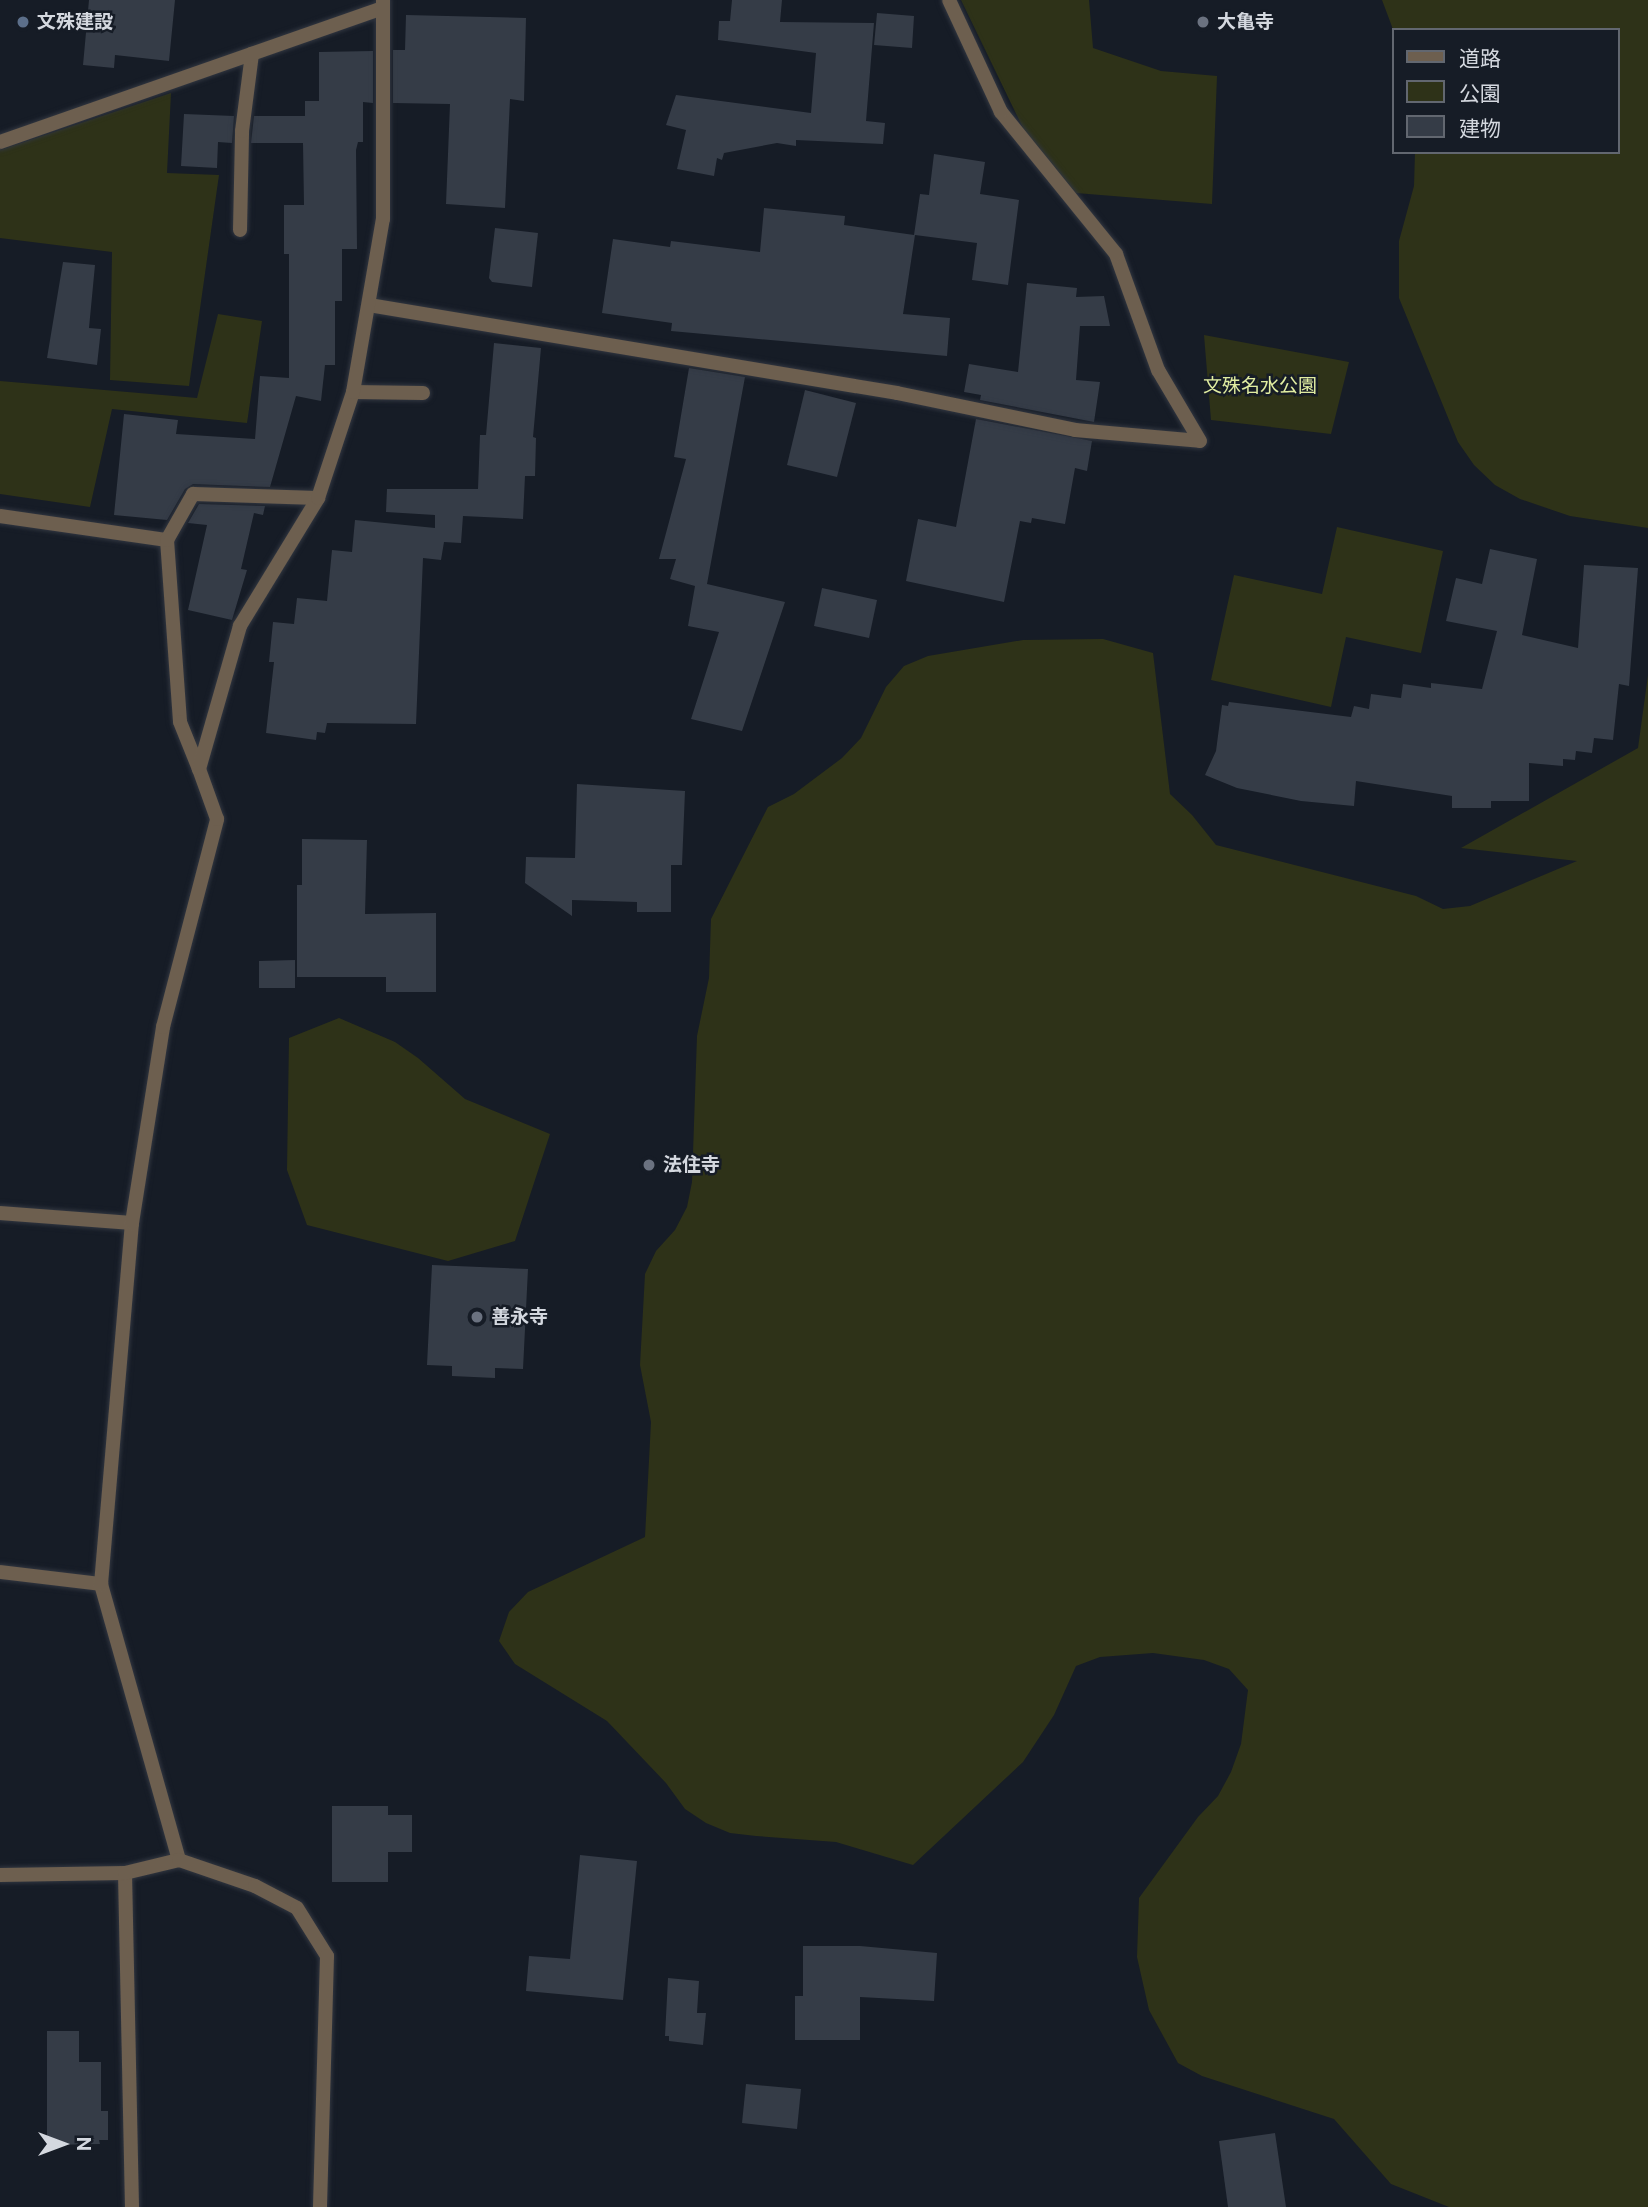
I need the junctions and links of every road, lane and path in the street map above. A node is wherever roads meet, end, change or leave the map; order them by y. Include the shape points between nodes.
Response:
1 (949, 0) edge
2 (383, 4) edge
3 (252, 54) junction
4 (0, 142) edge
5 (240, 230) dead end
6 (369, 305) junction
7 (353, 392) junction
8 (424, 393) dead end
9 (318, 498) junction
10 (0, 516) edge
11 (167, 541) junction
12 (200, 769) junction
13 (0, 1213) edge
14 (132, 1223) junction
15 (0, 1572) edge
16 (101, 1584) junction
17 (179, 1860) junction
18 (125, 1873) junction
19 (0, 1875) edge
20 (132, 2207) edge
21 (320, 2207) edge

1 - 6 street via 1001,112 1116,254 1158,370 1200,441 1075,430 897,393
2 - 3 street
2 - 6 street via 383,219
3 - 4 street
3 - 5 street via 242,131
6 - 7 street
7 - 8 street
7 - 9 street
9 - 11 street via 193,494
9 - 12 street via 240,626
10 - 11 street
11 - 12 street via 180,722
12 - 14 street via 217,819 163,1027
13 - 14 street
14 - 16 street
15 - 16 street
16 - 17 street
17 - 18 street
17 - 21 street via 255,1886 297,1908 327,1956
18 - 19 street
18 - 20 street

